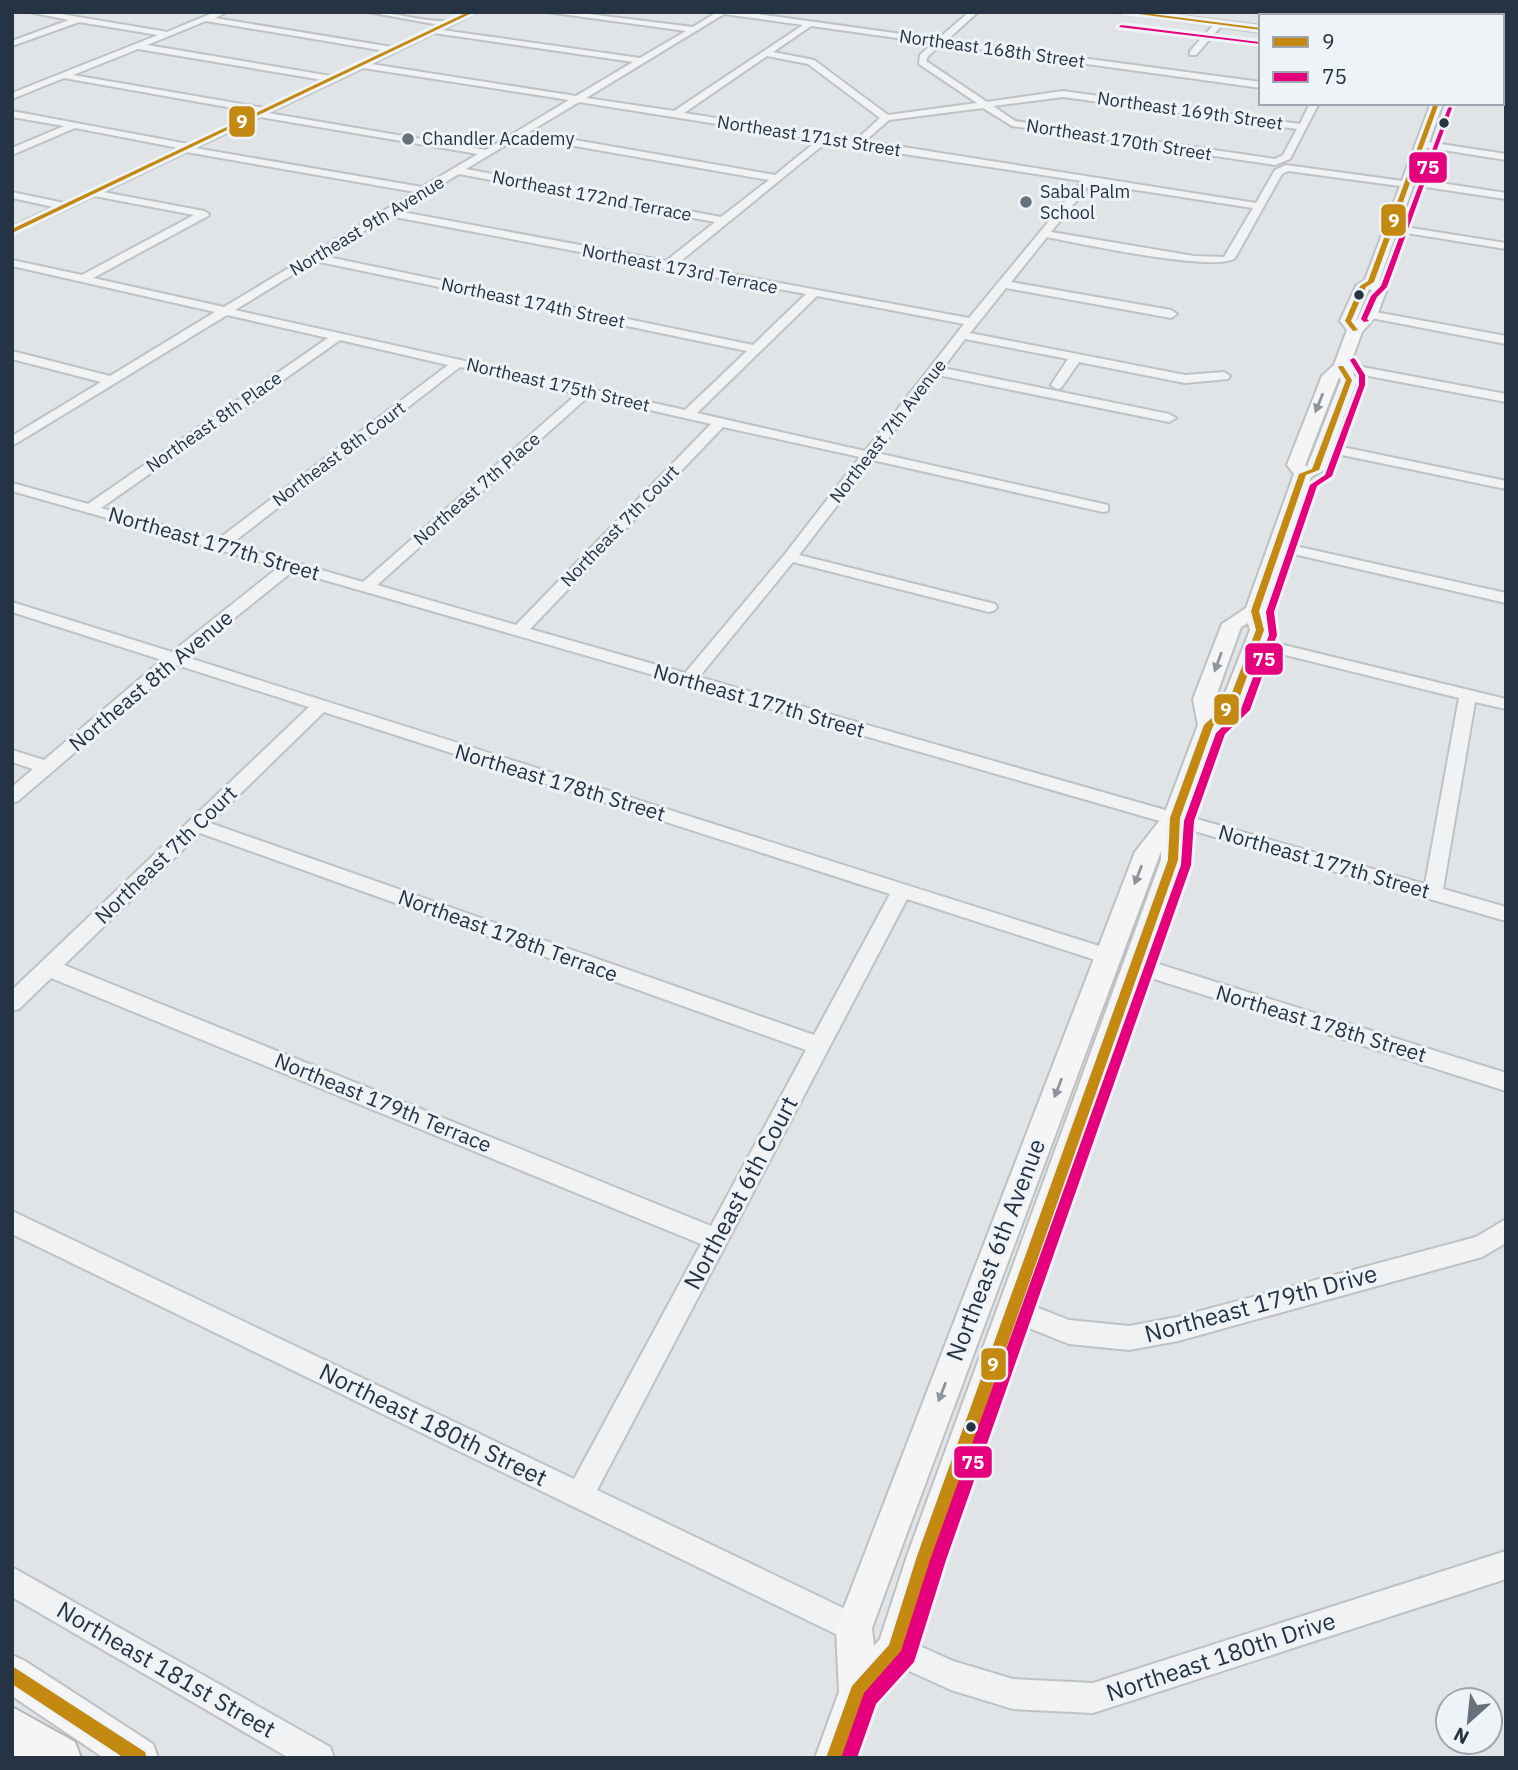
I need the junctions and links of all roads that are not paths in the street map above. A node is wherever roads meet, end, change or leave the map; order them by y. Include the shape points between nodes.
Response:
1 (33, 12) edge
2 (223, 12) edge
3 (372, 12) edge
4 (473, 12) edge
5 (551, 12) edge
6 (723, 12) edge
7 (974, 12) edge
8 (1124, 12) edge
9 (1166, 12) edge
10 (1220, 18) edge
11 (206, 19) junction
12 (78, 20) junction
13 (449, 24) junction
14 (808, 25) junction
15 (1259, 25) edge
16 (692, 29) junction
17 (434, 31) junction
18 (168, 34) junction
19 (939, 41) junction
20 (12, 44) edge
21 (138, 46) junction
22 (395, 50) junction
23 (1193, 53) dead end
24 (768, 54) junction
25 (641, 61) junction
26 (362, 65) junction
27 (64, 76) junction
28 (333, 79) junction
29 (1259, 85) edge
30 (12, 96) edge
31 (577, 99) junction
32 (1314, 105) edge
33 (1436, 105) edge
34 (983, 106) junction
35 (262, 113) junction
36 (12, 114) edge
37 (675, 115) junction
38 (886, 118) junction
39 (75, 125) junction
40 (1302, 127) junction
41 (523, 134) junction
42 (825, 139) junction
43 (857, 144) junction
44 (1421, 144) junction
45 (188, 148) junction
46 (12, 152) edge
47 (489, 153) junction
48 (1506, 157) edge
49 (1259, 161) joint
50 (1282, 165) junction
51 (459, 171) junction
52 (777, 178) junction
53 (1088, 180) junction
54 (1408, 183) junction
55 (426, 191) junction
56 (94, 192) junction
57 (12, 195) edge
58 (1506, 196) edge
59 (65, 206) junction
60 (1257, 206) junction
61 (389, 212) junction
62 (725, 221) junction
63 (1392, 228) junction
64 (12, 232) edge
65 (1045, 234) junction
66 (1506, 246) edge
67 (313, 257) junction
68 (12, 263) edge
69 (666, 267) junction
70 (83, 279) junction
71 (1371, 282) junction
72 (1005, 284) junction
73 (813, 294) junction
74 (226, 311) junction
75 (1171, 314) dead end
76 (1370, 316) junction
77 (968, 328) junction
78 (1354, 330) junction
79 (338, 336) junction
80 (1506, 340) edge
81 (754, 349) junction
82 (12, 355) edge
83 (1076, 357) junction
84 (458, 363) junction
85 (1341, 367) junction
86 (934, 370) junction
87 (1224, 376) dead end
88 (110, 380) junction
89 (1057, 385) dead end
90 (588, 391) junction
91 (1506, 398) edge
92 (687, 415) junction
93 (1169, 418) dead end
94 (720, 422) junction
95 (12, 442) edge
96 (1323, 447) junction
97 (868, 455) junction
98 (1303, 474) junction
99 (1506, 485) edge
100 (12, 487) edge
101 (1103, 508) dead end
102 (90, 509) junction
103 (219, 545) junction
104 (1277, 546) junction
105 (790, 557) junction
106 (291, 565) junction
107 (366, 587) junction
108 (1506, 598) edge
109 (12, 607) edge
110 (989, 607) dead end
111 (1255, 611) junction
112 (520, 630) junction
113 (1255, 643) junction
114 (175, 658) junction
115 (687, 681) junction
116 (1468, 695) junction
117 (1506, 704) edge
118 (319, 707) junction
119 (1209, 725) junction
120 (12, 756) edge
121 (48, 768) junction
122 (12, 797) edge
123 (1175, 818) junction
124 (197, 825) junction
125 (902, 890) junction
126 (1433, 893) junction
127 (1506, 914) edge
128 (1122, 960) junction
129 (49, 968) junction
130 (12, 1003) edge
131 (819, 1046) junction
132 (1506, 1082) edge
133 (12, 1222) edge
134 (1506, 1230) edge
135 (716, 1239) junction
136 (1013, 1310) junction
137 (580, 1495) junction
138 (1506, 1565) edge
139 (12, 1581) edge
140 (854, 1628) junction
141 (895, 1650) junction
142 (12, 1674) edge
143 (858, 1692) junction
144 (12, 1729) edge
145 (59, 1758) edge
146 (139, 1758) edge
147 (319, 1758) edge
148 (834, 1758) edge

1 - 12 street
2 - 11 street
3 - 13 street
4 - 13 street
5 - 16 street
6 - 14 street, Northeast 168th Street
6 - 16 street, Northeast 9th Avenue
7 - 19 street
8 - 10 main road via 1198,21
9 - 10 main road
10 - 15 main road
10 - 23 street
11 - 18 street
11 - 22 street
12 - 18 street
12 - 20 street
13 - 17 street
14 - 19 street, Northeast 168th Street
14 - 24 street
16 - 25 street, Northeast 9th Avenue
17 - 22 street
17 - 25 street
18 - 21 street
19 - 29 street, Northeast 168th Street
19 - 34 street via 923,55 922,62
21 - 27 street
21 - 28 street
22 - 26 street
24 - 37 street
24 - 38 street via 811,62
25 - 31 street, Northeast 9th Avenue
26 - 28 street
26 - 31 street, Northeast 171st Street
27 - 30 street
27 - 35 street
28 - 35 street
31 - 37 street, Northeast 171st Street
31 - 41 street, Northeast 9th Avenue
32 - 40 street
33 - 44 main road, Northeast 6th Avenue
34 - 38 street
34 - 40 street, Northeast 169th Street via 1063,94
34 - 49 street, Northeast 170th Street via 1012,123 1036,128
35 - 45 street
35 - 47 street
36 - 39 street
37 - 42 street, Northeast 171st Street
38 - 43 street
39 - 45 street
39 - 46 street
40 - 50 street
41 - 47 street, Northeast 9th Avenue
41 - 52 street
42 - 43 street, Northeast 171st Street
42 - 52 street
43 - 53 street, Northeast 171st Street
44 - 48 street
44 - 54 main road, Northeast 6th Avenue
45 - 55 street
45 - 56 street
47 - 51 street, Northeast 9th Avenue
49 - 50 street, Northeast 170th Street
50 - 54 street, Northeast 170th Street
50 - 60 street
51 - 55 street, Northeast 9th Avenue
51 - 62 street, Northeast 172nd Terrace
52 - 62 street
53 - 60 street, Northeast 171st Street
53 - 65 street, Northeast 7th Avenue
54 - 58 street, Northeast 170th Street
54 - 63 main road, Northeast 6th Avenue
55 - 61 street, Northeast 9th Avenue
56 - 59 street
56 - 70 street via 204,214
57 - 59 street
59 - 64 street
60 - 65 street via 1230,258 1221,261
61 - 67 street, Northeast 9th Avenue
61 - 69 street, Northeast 173rd Terrace
62 - 69 street
63 - 66 street
63 - 71 main road, Northeast 6th Avenue
65 - 72 street, Northeast 7th Avenue
67 - 74 street, Northeast 9th Avenue
67 - 81 street, Northeast 174th Street
68 - 70 street, Northeast 175th Street
69 - 73 street, Northeast 173rd Terrace
70 - 74 street, Northeast 175th Street
71 - 76 main road, Northeast 6th Avenue via 1380,289
71 - 78 main road, Northeast 6th Avenue via 1363,286 1348,321
72 - 75 street
72 - 77 street, Northeast 7th Avenue
73 - 77 street, Northeast 173rd Terrace
73 - 81 street
74 - 79 street, Northeast 175th Street
74 - 88 street, Northeast 9th Avenue
76 - 78 main road, Northeast 6th Avenue
76 - 80 street
77 - 83 street, Northeast 173rd Terrace
77 - 86 street, Northeast 7th Avenue
78 - 85 main road, Northeast 6th Avenue
79 - 84 street, Northeast 175th Street
79 - 102 street, Northeast 8th Place
81 - 92 street
82 - 88 street
83 - 87 street, Northeast 173rd Terrace via 1185,379
83 - 89 street
84 - 90 street, Northeast 175th Street
84 - 103 street, Northeast 8th Court
85 - 91 street
85 - 96 main road, Northeast 6th Avenue via 1349,380
85 -> 98 main road, Northeast 6th Avenue via 1330,376 1303,443 1296,465
86 - 93 street
86 - 97 street, Northeast 7th Avenue
88 - 95 street, Northeast 9th Avenue
90 - 92 street, Northeast 175th Street
90 - 107 street, Northeast 7th Place
92 - 94 street, Northeast 175th Street
94 - 97 street, Northeast 175th Street
94 - 112 street, Northeast 7th Court
96 - 98 main road, Northeast 6th Avenue via 1315,470
96 - 99 street
97 - 101 street, Northeast 175th Street
97 - 105 street, Northeast 7th Avenue
98 - 104 main road, Northeast 6th Avenue
100 - 102 street, Northeast 177th Street
102 - 103 street, Northeast 177th Street
103 - 106 street, Northeast 177th Street
104 - 108 street
104 - 111 main road, Northeast 6th Avenue
105 - 110 street
105 - 115 street, Northeast 7th Avenue
106 - 107 street, Northeast 177th Street
106 - 114 street, Northeast 8th Avenue
107 - 112 street, Northeast 177th Street
109 - 114 street, Northeast 178th Street
111 - 113 main road, Northeast 6th Avenue via 1260,630
111 -> 119 main road, Northeast 6th Avenue via 1233,624 1204,699
112 - 115 street, Northeast 177th Street
113 - 116 street
113 - 119 main road, Northeast 6th Avenue via 1232,704
114 - 118 street, Northeast 178th Street
114 - 121 street, Northeast 8th Avenue
115 - 123 street, Northeast 177th Street
116 - 117 street
116 - 126 street
118 - 124 street, Northeast 7th Court
118 - 125 street, Northeast 178th Street
119 - 123 main road, Northeast 6th Avenue
120 - 121 street
121 - 122 street, Northeast 8th Avenue
123 - 126 street, Northeast 177th Street
123 - 128 main road, Northeast 6th Avenue via 1147,852
124 - 129 street, Northeast 7th Court
124 - 131 street, Northeast 178th Terrace
125 - 128 street, Northeast 178th Street
125 - 131 street, Northeast 6th Court
126 - 127 street, Northeast 177th Street
128 - 132 street, Northeast 178th Street
128 - 136 main road, Northeast 6th Avenue
128 -> 140 main road, Northeast 6th Avenue
129 - 130 street, Northeast 7th Court
129 - 135 street, Northeast 179th Terrace
131 - 135 street, Northeast 6th Court
133 - 137 street, Northeast 180th Street
134 - 136 street, Northeast 179th Drive via 1482,1246 1178,1329 1129,1338 1069,1332
135 - 137 street, Northeast 6th Court
136 - 141 main road, Northeast 6th Avenue
137 - 140 street, Northeast 180th Street
138 - 141 street, Northeast 180th Drive via 1093,1698 1013,1695
139 - 147 street, Northeast 181st Street
140 - 143 main road, Northeast 6th Avenue
141 - 143 main road, Northeast 6th Avenue
142 - 146 main road
143 - 148 main road, Northeast 6th Avenue
144 - 145 highway

